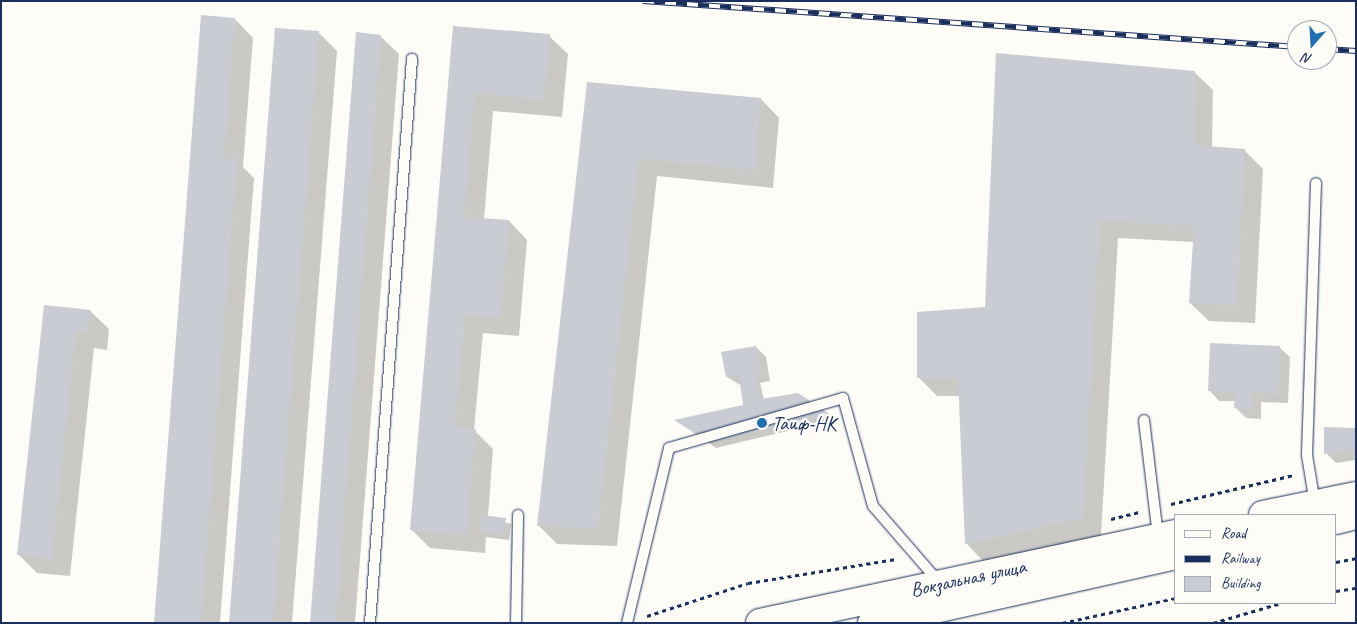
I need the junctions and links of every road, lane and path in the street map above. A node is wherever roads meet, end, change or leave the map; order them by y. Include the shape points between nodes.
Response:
1 (412, 59) dead end
2 (1316, 183) dead end
3 (1144, 420) dead end
4 (1309, 472) junction
5 (1356, 496) edge
6 (1153, 509) junction
7 (1325, 512) edge
8 (1284, 514) edge
9 (518, 515) dead end
10 (1356, 515) edge
11 (1105, 520) dead end
12 (1170, 542) edge
13 (916, 557) junction
14 (1356, 558) edge
15 (1337, 562) edge
16 (941, 584) junction
17 (1356, 588) edge
18 (1337, 590) edge
19 (1174, 598) edge
20 (1278, 604) edge
21 (641, 619) dead end
22 (370, 623) edge
23 (516, 623) edge
24 (627, 623) edge
25 (760, 623) edge
26 (872, 623) edge
27 (1062, 623) edge
28 (1213, 623) edge

1 - 22 lane
2 - 4 lane
3 - 6 lane
4 - 6 path
4 - 7 lane
5 - 7 main road
6 - 11 path
6 - 12 lane
7 - 8 main road
7 - 10 main road
9 - 23 lane
12 - 16 main road, Вокзальная улица
12 - 26 main road, Вокзальная улица
13 - 16 lane
13 - 21 path via 851,563 748,583
13 - 24 lane via 873,506 843,398 669,448
14 - 15 path
16 - 25 main road, Вокзальная улица
17 - 18 path
19 - 27 path
20 - 28 path

